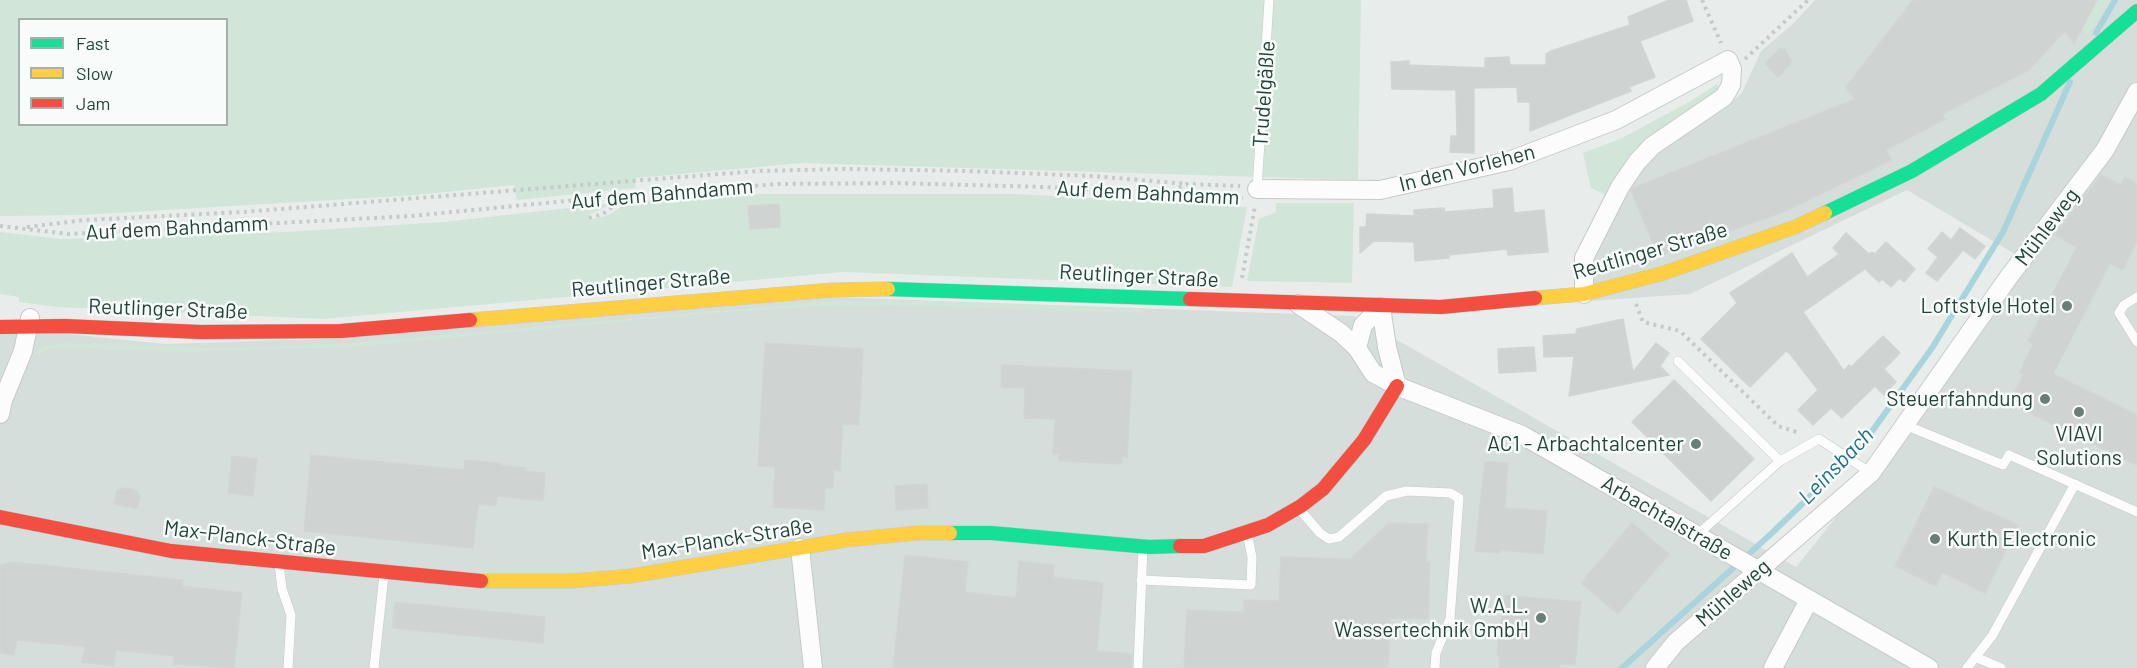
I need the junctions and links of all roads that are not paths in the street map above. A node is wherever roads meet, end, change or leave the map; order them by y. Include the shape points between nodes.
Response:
1 (1269, 0) edge
2 (2137, 11) edge
3 (2136, 96) edge
4 (1252, 198) joint
5 (1584, 294) junction
6 (2137, 297) edge
7 (1298, 304) junction
8 (1381, 307) junction
9 (13, 324) edge
10 (2137, 342) edge
11 (1357, 348) junction
12 (1678, 361) dead end
13 (1397, 386) junction
14 (1, 401) edge
15 (1905, 426) junction
16 (1780, 461) junction
17 (1866, 470) junction
18 (2074, 484) junction
19 (1298, 508) junction
20 (2137, 512) edge
21 (0, 517) edge
22 (1247, 533) junction
23 (1696, 536) junction
24 (1143, 546) junction
25 (800, 548) junction
26 (279, 562) junction
27 (1758, 570) junction
28 (384, 573) junction
29 (1141, 580) junction
30 (1809, 600) junction
31 (1975, 657) junction
32 (288, 668) edge
33 (374, 668) edge
34 (813, 668) edge
35 (1137, 668) edge
36 (1435, 668) edge
37 (1655, 668) edge
38 (1773, 668) edge
39 (1928, 668) edge
40 (1966, 668) edge
41 (2001, 668) edge

1 - 4 lane, Trudelgäßle
2 - 5 main road, Reutlinger Straße via 2041,94 1912,171 1795,227 1664,273
3 - 15 street, Mühleweg via 2105,150 2008,278
4 - 5 street, In den Vorlehen via 1380,190 1509,162 1616,120 1730,65 1731,85 1724,97 1652,146 1631,170 1584,258
5 - 8 main road, Reutlinger Straße via 1501,303
6 - 10 lane via 2119,313
7 - 8 main road, Reutlinger Straße
7 - 9 main road, Reutlinger Straße via 1020,292 854,290 753,295 341,331 200,332
7 - 11 street, Arbachtalstraße
8 - 11 street via 1363,325
8 - 13 street
9 - 14 street via 20,362
11 - 13 street, Arbachtalstraße via 1373,373
12 - 16 lane
13 - 19 main road, Max-Planck-Straße via 1344,466
13 - 23 street, Arbachtalstraße via 1522,435
15 - 17 street, Mühleweg
15 - 18 lane via 2003,465 2009,455
16 - 17 lane via 1820,439
16 - 23 lane
17 - 27 street, Mühleweg
18 - 20 lane
18 - 31 lane via 1992,636
19 - 22 main road, Max-Planck-Straße
19 - 36 lane via 1329,539 1339,537 1386,496 1407,490 1450,493 1459,498 1450,619 1436,653
21 - 26 main road, Max-Planck-Straße via 171,551
22 - 24 main road, Max-Planck-Straße via 1204,546
22 - 29 lane via 1252,557 1251,585
23 - 27 street, Arbachtalstraße
24 - 25 main road, Max-Planck-Straße via 952,532 882,536
24 - 29 lane
25 - 28 main road, Max-Planck-Straße via 580,581 471,581
25 - 34 street
26 - 28 main road, Max-Planck-Straße
26 - 32 lane via 282,589 291,615
27 - 30 street, Arbachtalstraße
27 - 37 street, Mühleweg via 1676,642
28 - 33 lane
29 - 35 lane
30 - 38 street
30 - 39 street, Arbachtalstraße
31 - 40 lane
31 - 41 lane

